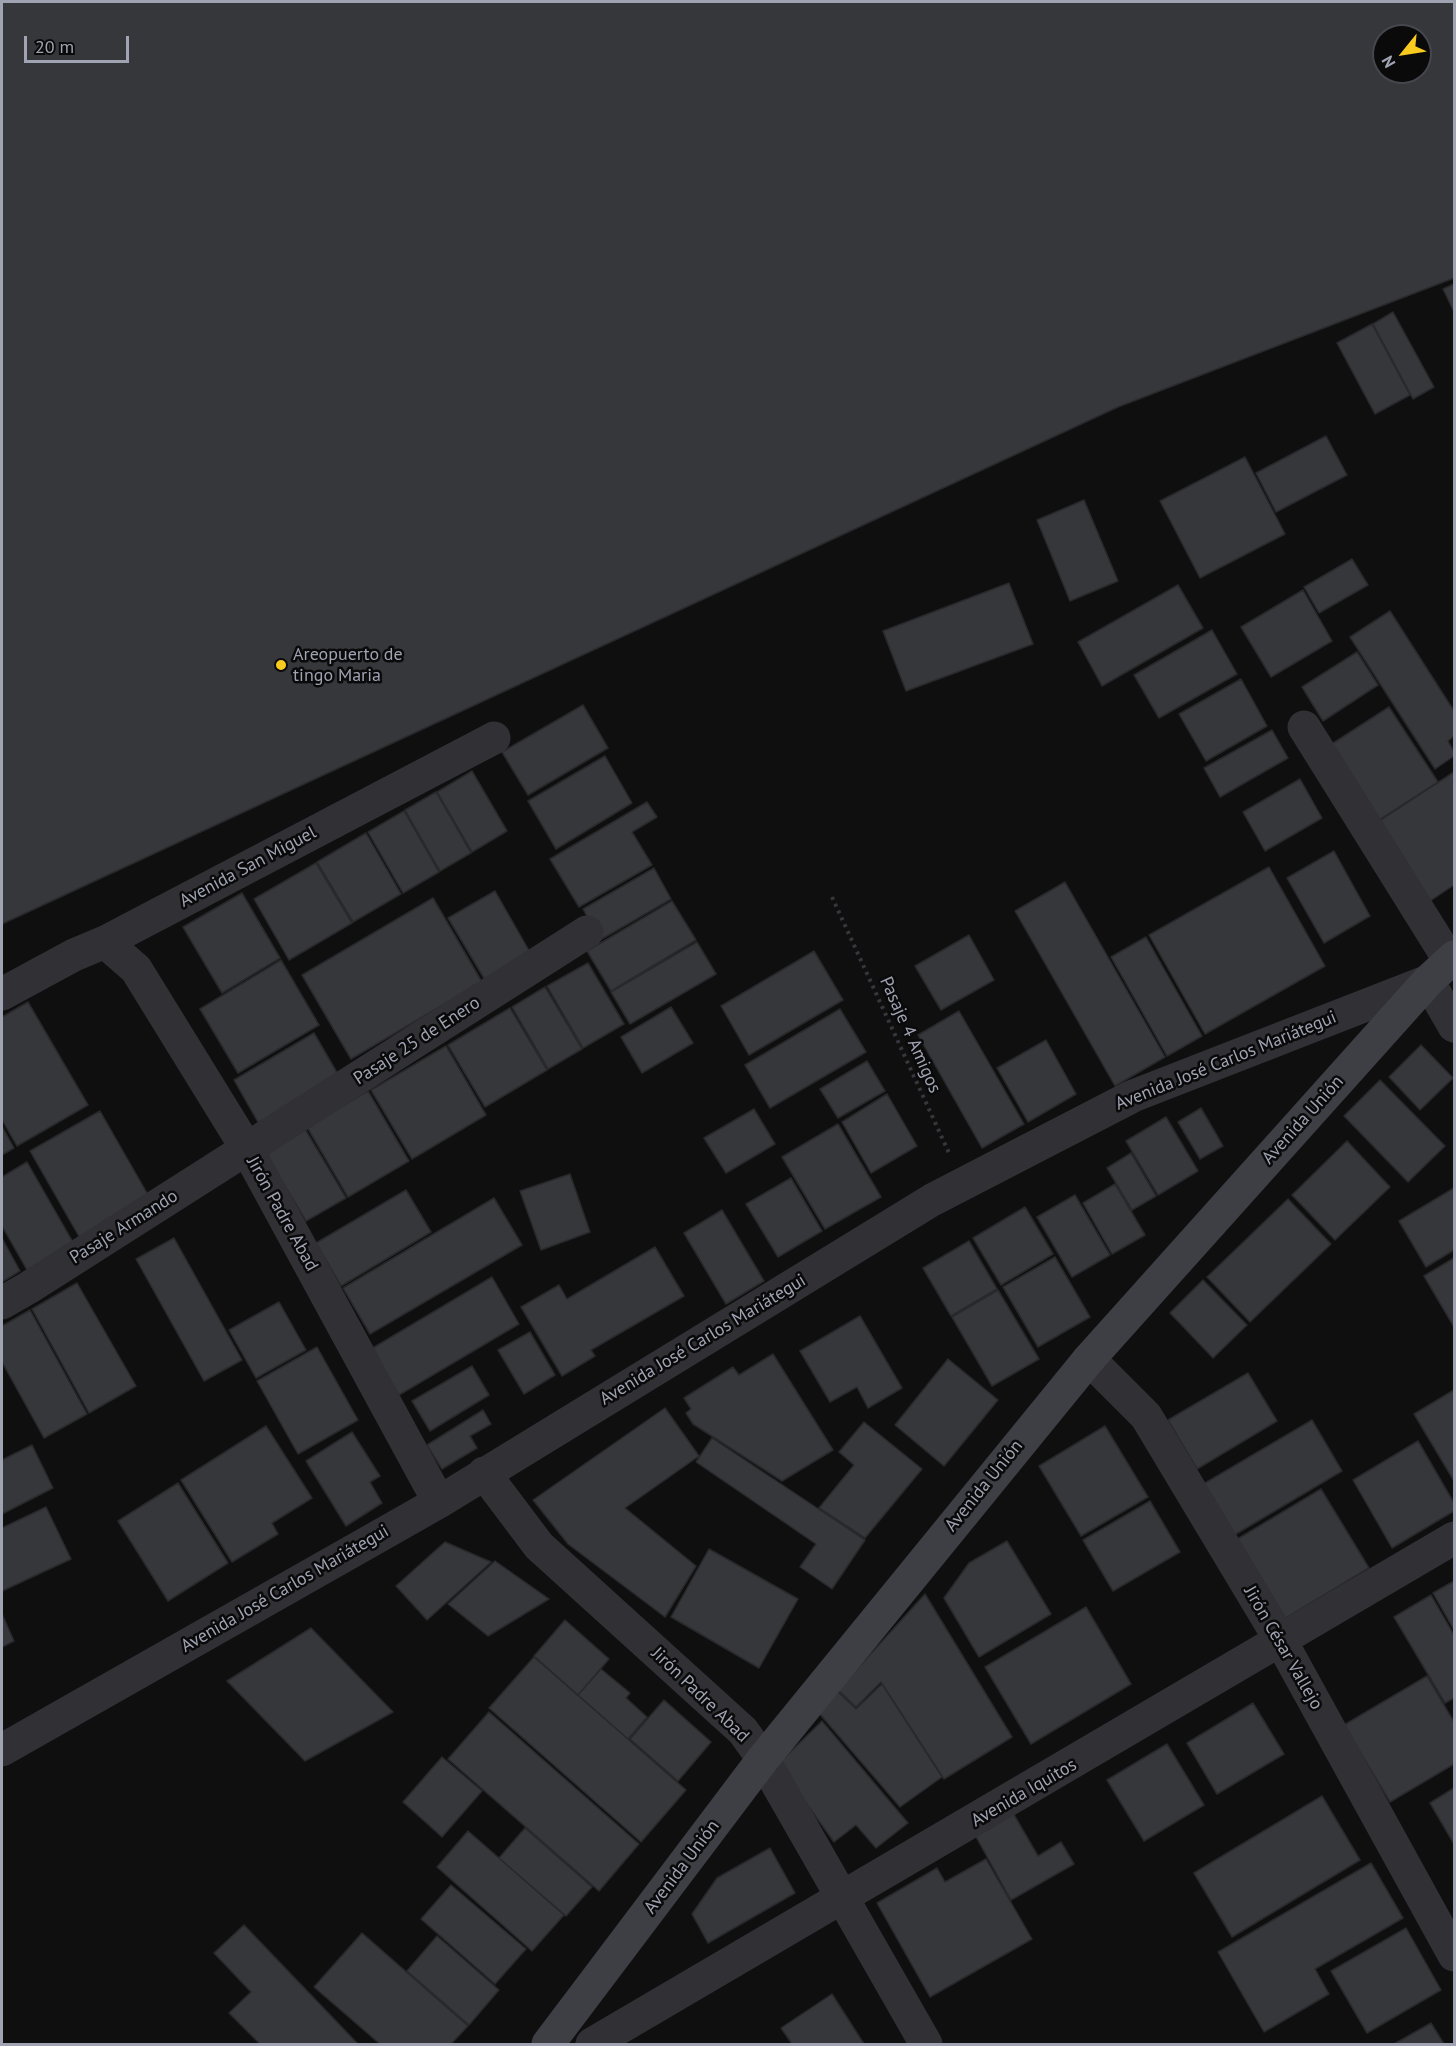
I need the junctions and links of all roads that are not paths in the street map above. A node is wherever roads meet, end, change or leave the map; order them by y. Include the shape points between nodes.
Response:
1 (1304, 727) dead end
2 (494, 738) dead end
3 (587, 932) dead end
4 (105, 942) junction
5 (1444, 966) edge
6 (2, 994) edge
7 (1455, 1026) edge
8 (247, 1149) junction
9 (2, 1303) edge
10 (1089, 1359) junction
11 (484, 1473) junction
12 (439, 1502) junction
13 (1455, 1538) edge
14 (1281, 1641) junction
15 (2, 1750) edge
16 (763, 1758) junction
17 (843, 1899) junction
18 (1455, 1955) edge
19 (548, 2044) edge
20 (592, 2044) edge
21 (926, 2044) edge

1 - 5 street
2 - 4 street, Avenida San Miguel
3 - 8 street, Pasaje 25 de Enero
4 - 6 street, Avenida San Miguel
4 - 8 street, Jirón Padre Abad via 136,969
5 - 7 street
5 - 10 main road, Avenida Unión
5 - 11 street, Avenida José Carlos Mariátegui via 1133,1096 963,1184
8 - 9 street, Pasaje Armando
8 - 12 street, Jirón Padre Abad
10 - 14 street, Jirón César Vallejo via 1146,1416
10 - 16 main road, Avenida Unión
11 - 12 street, Avenida José Carlos Mariátegui
11 - 16 street, Jirón Padre Abad via 539,1546 743,1731
12 - 15 street, Avenida José Carlos Mariátegui
13 - 14 street, Avenida Iquitos
14 - 17 street, Avenida Iquitos
14 - 18 street, Jirón César Vallejo
16 - 17 street, Jirón Padre Abad
16 - 19 main road, Avenida Unión
17 - 20 street, Avenida Iquitos
17 - 21 street, Jirón Padre Abad

